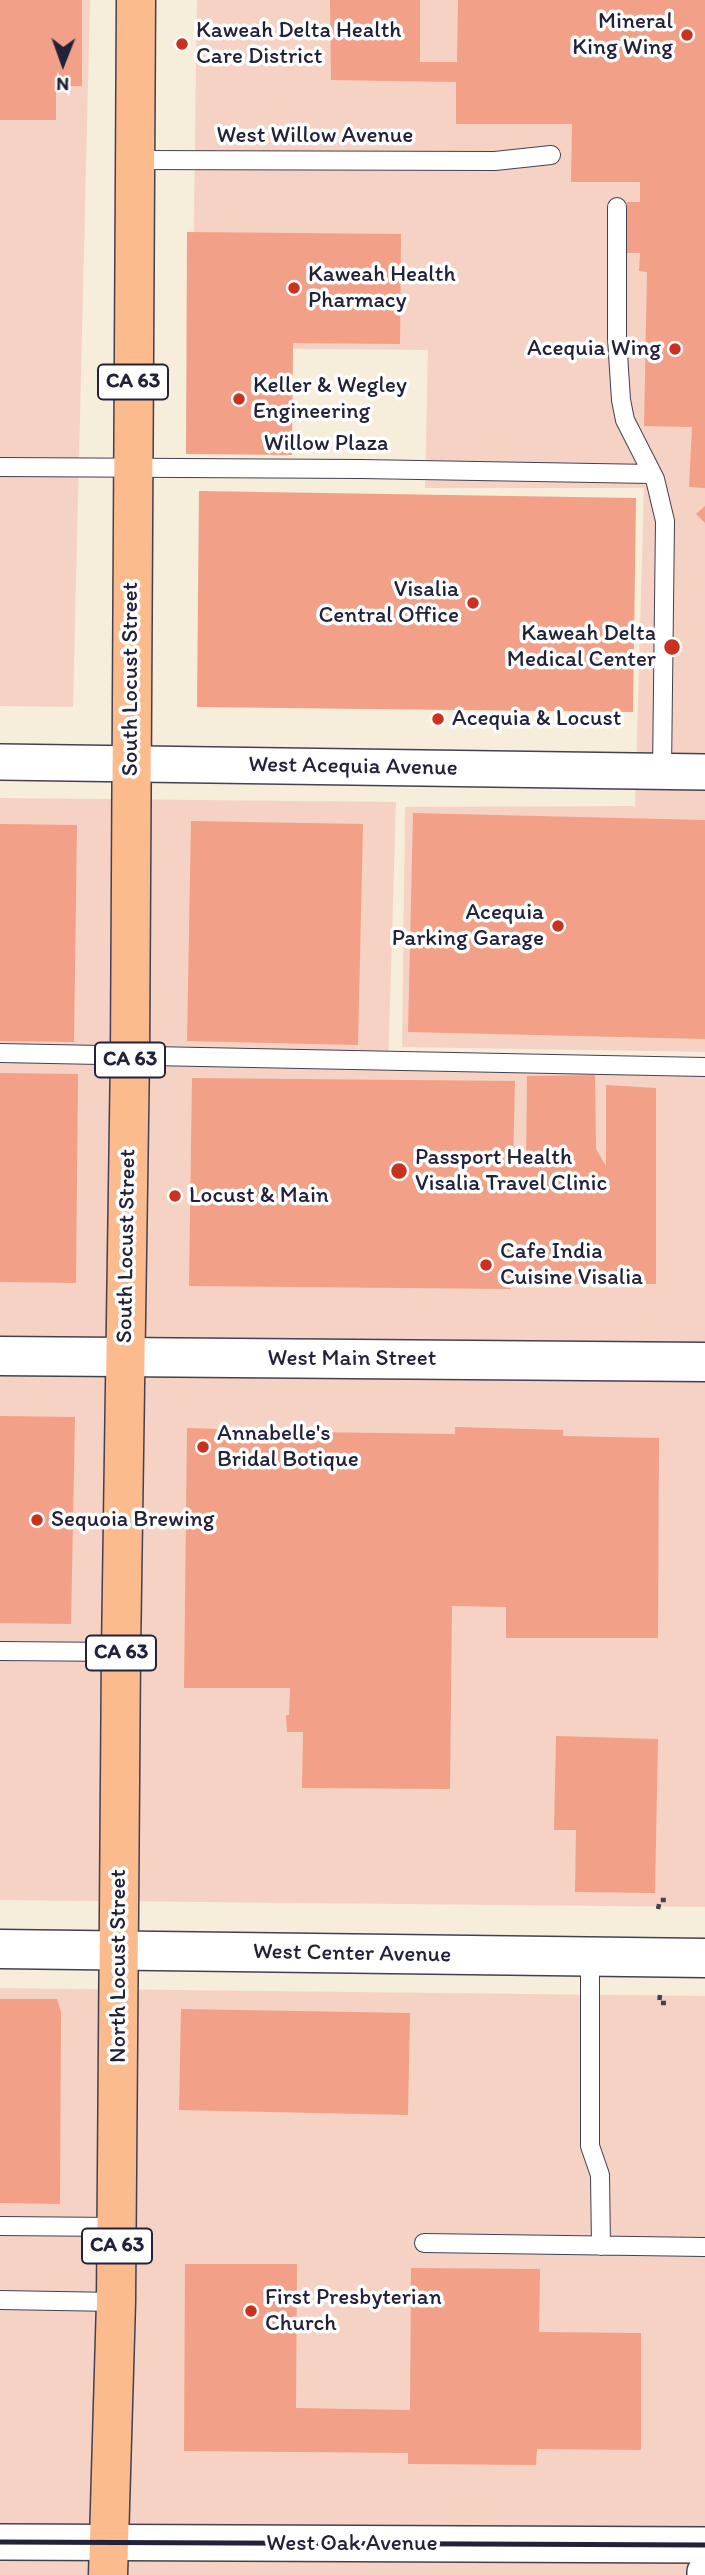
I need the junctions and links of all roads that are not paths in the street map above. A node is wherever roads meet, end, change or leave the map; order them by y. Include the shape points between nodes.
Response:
1 (135, 0) edge
2 (551, 155) dead end
3 (135, 160) junction
4 (617, 207) dead end
5 (0, 467) edge
6 (132, 468) junction
7 (652, 474) junction
8 (0, 762) edge
9 (130, 764) junction
10 (662, 771) junction
11 (705, 772) edge
12 (0, 1053) edge
13 (130, 1054) junction
14 (705, 1067) edge
15 (0, 1356) edge
16 (125, 1357) junction
17 (705, 1362) edge
18 (0, 1651) edge
19 (121, 1652) junction
20 (0, 1949) edge
21 (119, 1950) junction
22 (590, 1958) junction
23 (705, 1958) edge
24 (0, 2226) edge
25 (117, 2227) junction
26 (424, 2243) dead end
27 (601, 2245) junction
28 (705, 2247) edge
29 (0, 2300) edge
30 (116, 2302) junction
31 (0, 2542) edge
32 (705, 2545) edge
33 (108, 2559) edge

1 - 3 main road, South Locust Street / CA 63
2 - 3 lane, West Willow Avenue via 495,161
3 - 6 main road, South Locust Street / CA 63
4 - 7 lane via 621,400 625,420
5 - 6 lane, Willow Plaza
6 - 7 lane, Willow Plaza
6 - 9 main road, South Locust Street / CA 63
7 - 10 lane via 665,521
8 - 9 street, West Acequia Avenue
9 - 10 street, West Acequia Avenue
9 - 13 main road, South Locust Street / CA 63
10 - 11 street, West Acequia Avenue
12 - 13 lane
13 - 14 lane
13 - 16 main road, South Locust Street / CA 63
15 - 16 street, West Main Street
16 - 17 street, West Main Street
16 - 19 main road, North Locust Street / CA 63
18 - 19 lane
19 - 21 main road, North Locust Street / CA 63
20 - 21 street, West Center Avenue
21 - 22 street, West Center Avenue
21 - 25 main road, North Locust Street / CA 63
22 - 23 street, West Center Avenue
22 - 27 lane via 590,2146 600,2175
24 - 25 lane
25 - 30 main road, North Locust Street / CA 63
26 - 27 lane
27 - 28 lane
29 - 30 lane
30 - 33 main road, North Locust Street / CA 63
31 - 33 street, West Oak Avenue
32 - 33 street, West Oak Avenue

